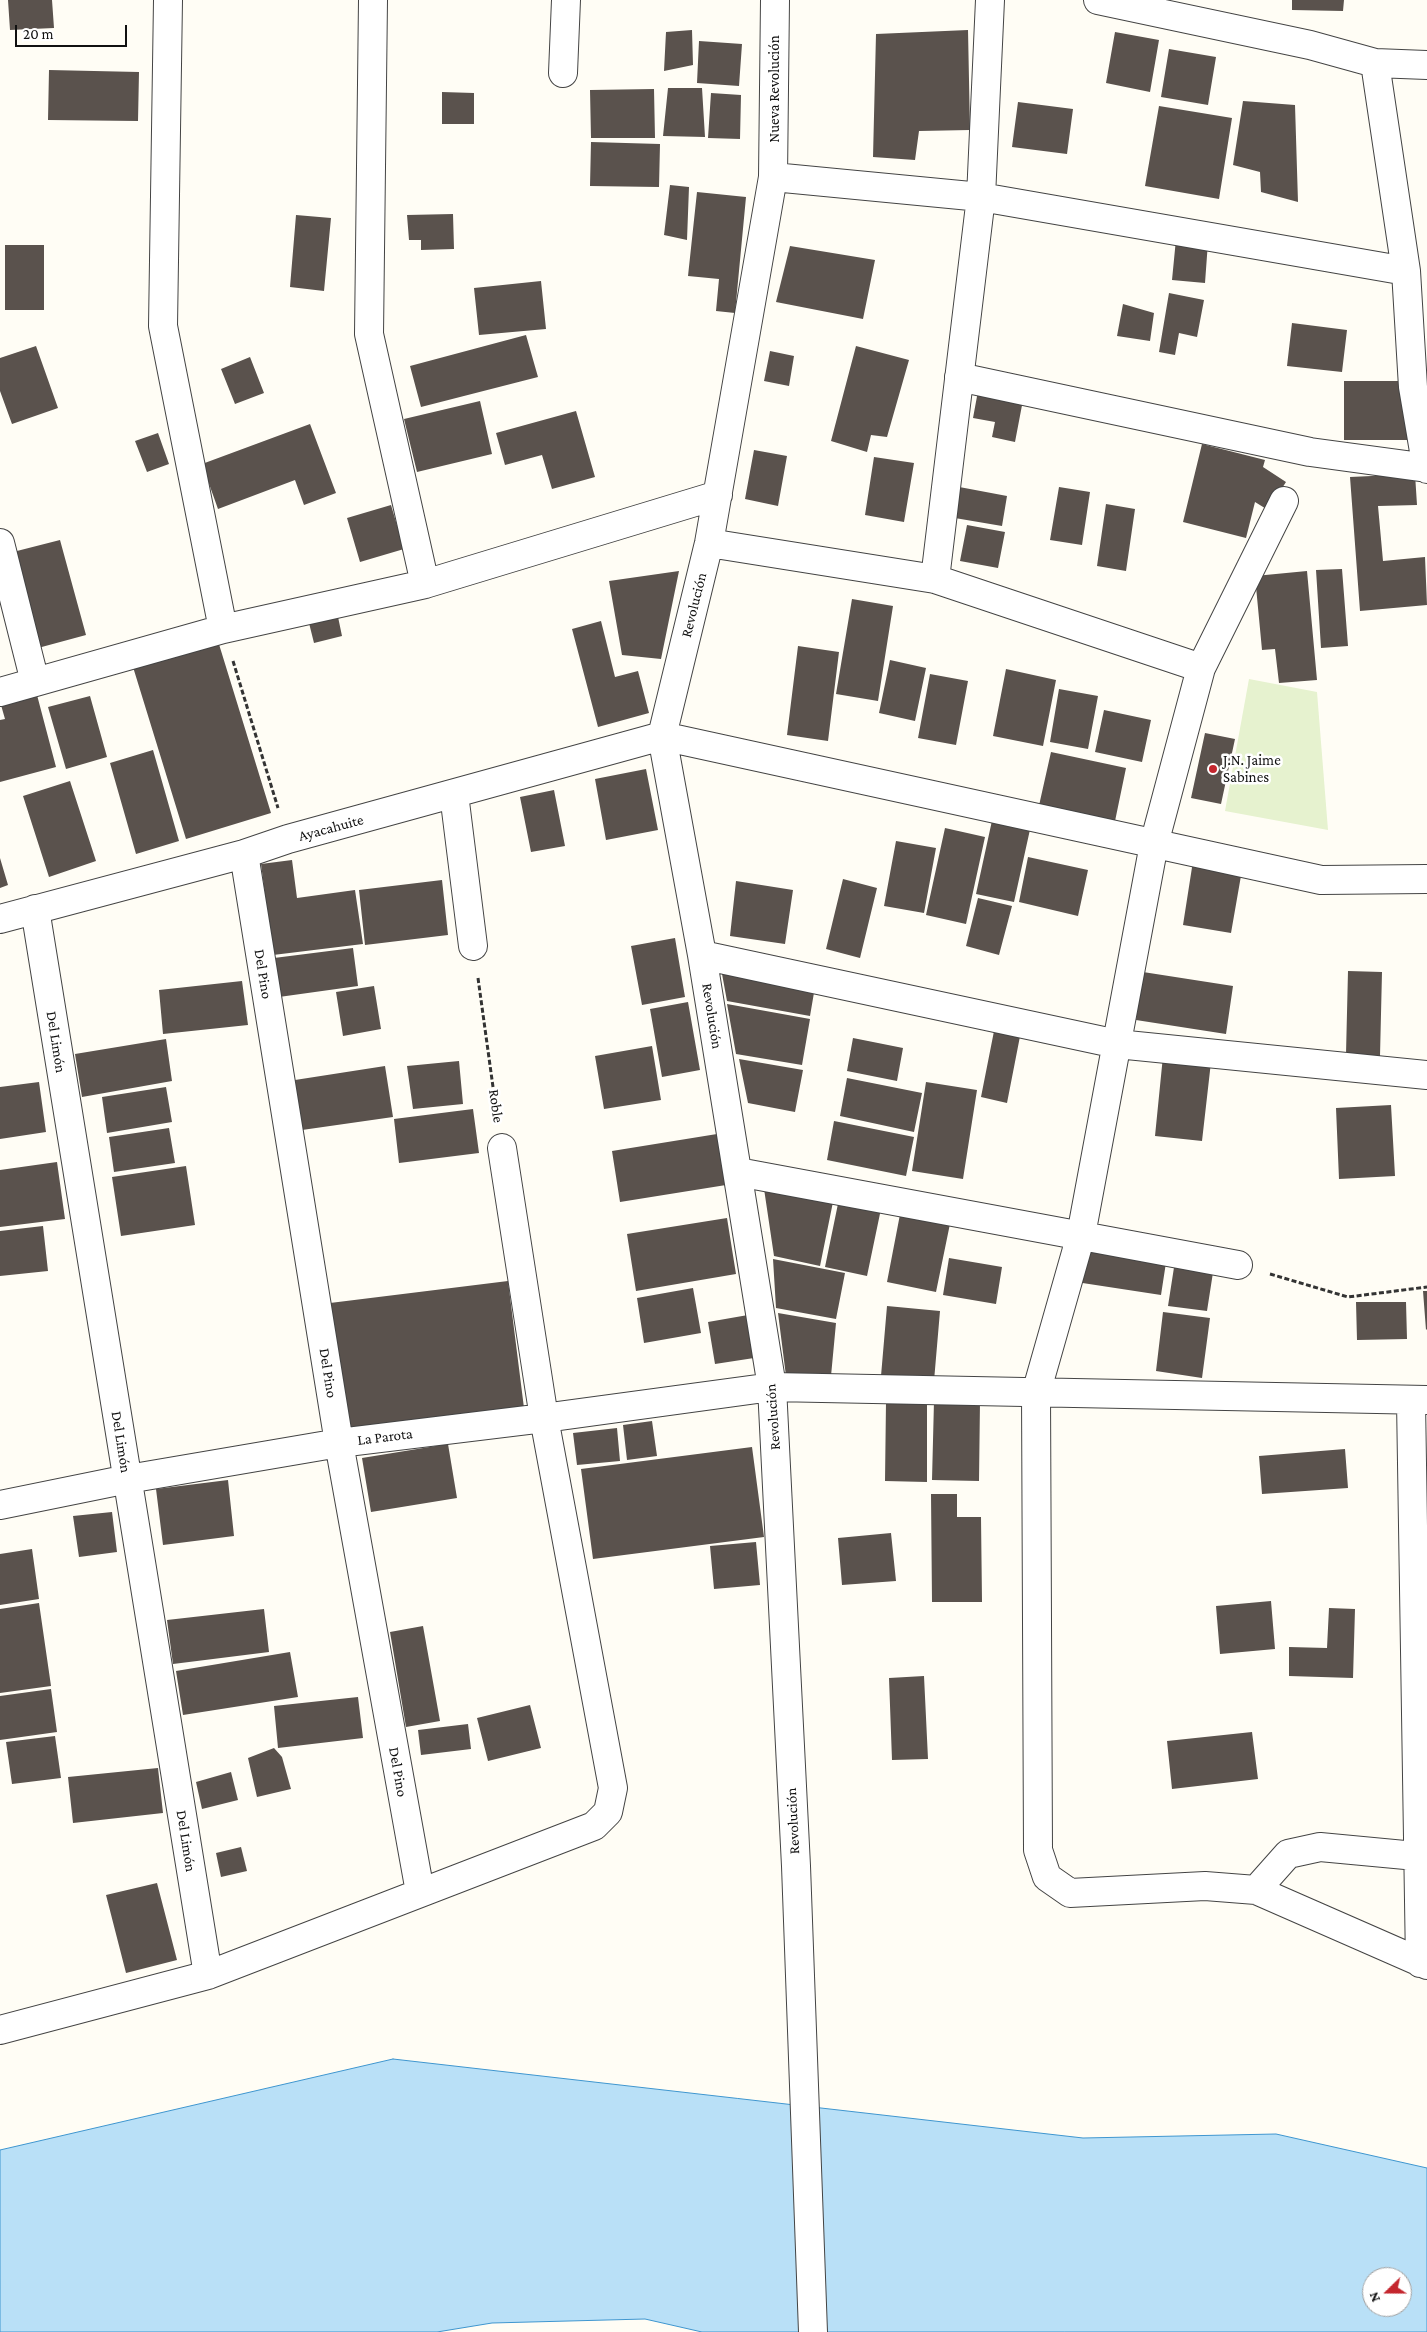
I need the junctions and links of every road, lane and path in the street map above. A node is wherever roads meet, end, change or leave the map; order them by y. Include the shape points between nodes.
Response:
1 (168, 0) edge
2 (374, 0) edge
3 (566, 0) edge
4 (775, 0) edge
5 (990, 0) edge
6 (1098, 0) edge
7 (1375, 63) junction
8 (1427, 65) edge
9 (563, 74) dead end
10 (773, 177) junction
11 (981, 197) junction
12 (1406, 271) junction
13 (959, 377) junction
14 (1420, 388) edge
15 (1427, 469) edge
16 (718, 495) junction
17 (1284, 501) dead end
18 (0, 543) edge
19 (709, 543) junction
20 (935, 579) junction
21 (425, 584) junction
22 (223, 629) junction
23 (1201, 668) junction
24 (35, 682) junction
25 (0, 692) edge
26 (662, 736) junction
27 (454, 794) junction
28 (288, 839) junction
29 (1154, 844) junction
30 (244, 854) junction
31 (1427, 879) edge
32 (35, 909) junction
33 (0, 919) edge
34 (473, 946) joint
35 (702, 955) junction
36 (1117, 1044) junction
37 (1427, 1074) edge
38 (502, 1148) joint
39 (738, 1172) junction
40 (1081, 1235) junction
41 (1238, 1265) joint
42 (1427, 1287) edge
43 (772, 1387) junction
44 (1036, 1393) junction
45 (1419, 1400) edge
46 (544, 1418) junction
47 (339, 1442) junction
48 (128, 1479) junction
49 (0, 1505) edge
50 (1421, 1688) edge
51 (1422, 1856) edge
52 (1256, 1890) junction
53 (420, 1892) junction
54 (1424, 1964) edge
55 (208, 1975) junction
56 (0, 2030) edge
57 (813, 2332) edge

1 - 22 street via 163,326
2 - 21 street via 368,334
3 - 9 street
4 - 10 street, Nueva Revolución
5 - 11 street
6 - 7 street via 1310,45
7 - 8 street
7 - 12 street
10 - 11 street
10 - 16 street, Revolución
11 - 12 street
11 - 13 street
12 - 14 street
13 - 15 street via 1310,452
13 - 20 street
14 - 15 street
16 - 19 street, Revolución
16 - 21 street
17 - 23 street
18 - 24 street
19 - 20 street
19 - 26 street, Revolución
20 - 23 street
21 - 22 street
22 - 24 street
22 - 28 path
23 - 29 street
24 - 25 street
26 - 27 street, Ayacahuite
26 - 29 street
26 - 35 street, Revolución
27 - 28 street, Ayacahuite
27 - 34 street
28 - 30 street, Ayacahuite
29 - 31 street via 1321,880
29 - 36 street
30 - 32 street, Ayacahuite
30 - 47 street, Del Pino
32 - 33 street, Ayacahuite
32 - 48 street, Del Limón
34 - 38 path, Roble
35 - 36 street
35 - 39 street, Revolución
36 - 37 street
36 - 40 street
38 - 46 street
39 - 40 street
39 - 43 street, Revolución
40 - 41 street
40 - 44 street
41 - 42 path via 1348,1297
43 - 44 street, La Parota
43 - 46 street, La Parota
43 - 57 street, Revolución via 796,1866
44 - 45 street, La Parota
44 - 52 street via 1038,1850 1047,1877 1070,1893 1204,1886
45 - 50 street
46 - 47 street, La Parota
46 - 53 street via 613,1788 608,1812 594,1826
47 - 48 street, La Parota
47 - 53 street, Del Pino
48 - 49 street, La Parota
48 - 55 street, Del Limón
50 - 51 street
51 - 52 street via 1320,1847 1288,1854
51 - 54 street
52 - 54 street
53 - 55 street
55 - 56 street

